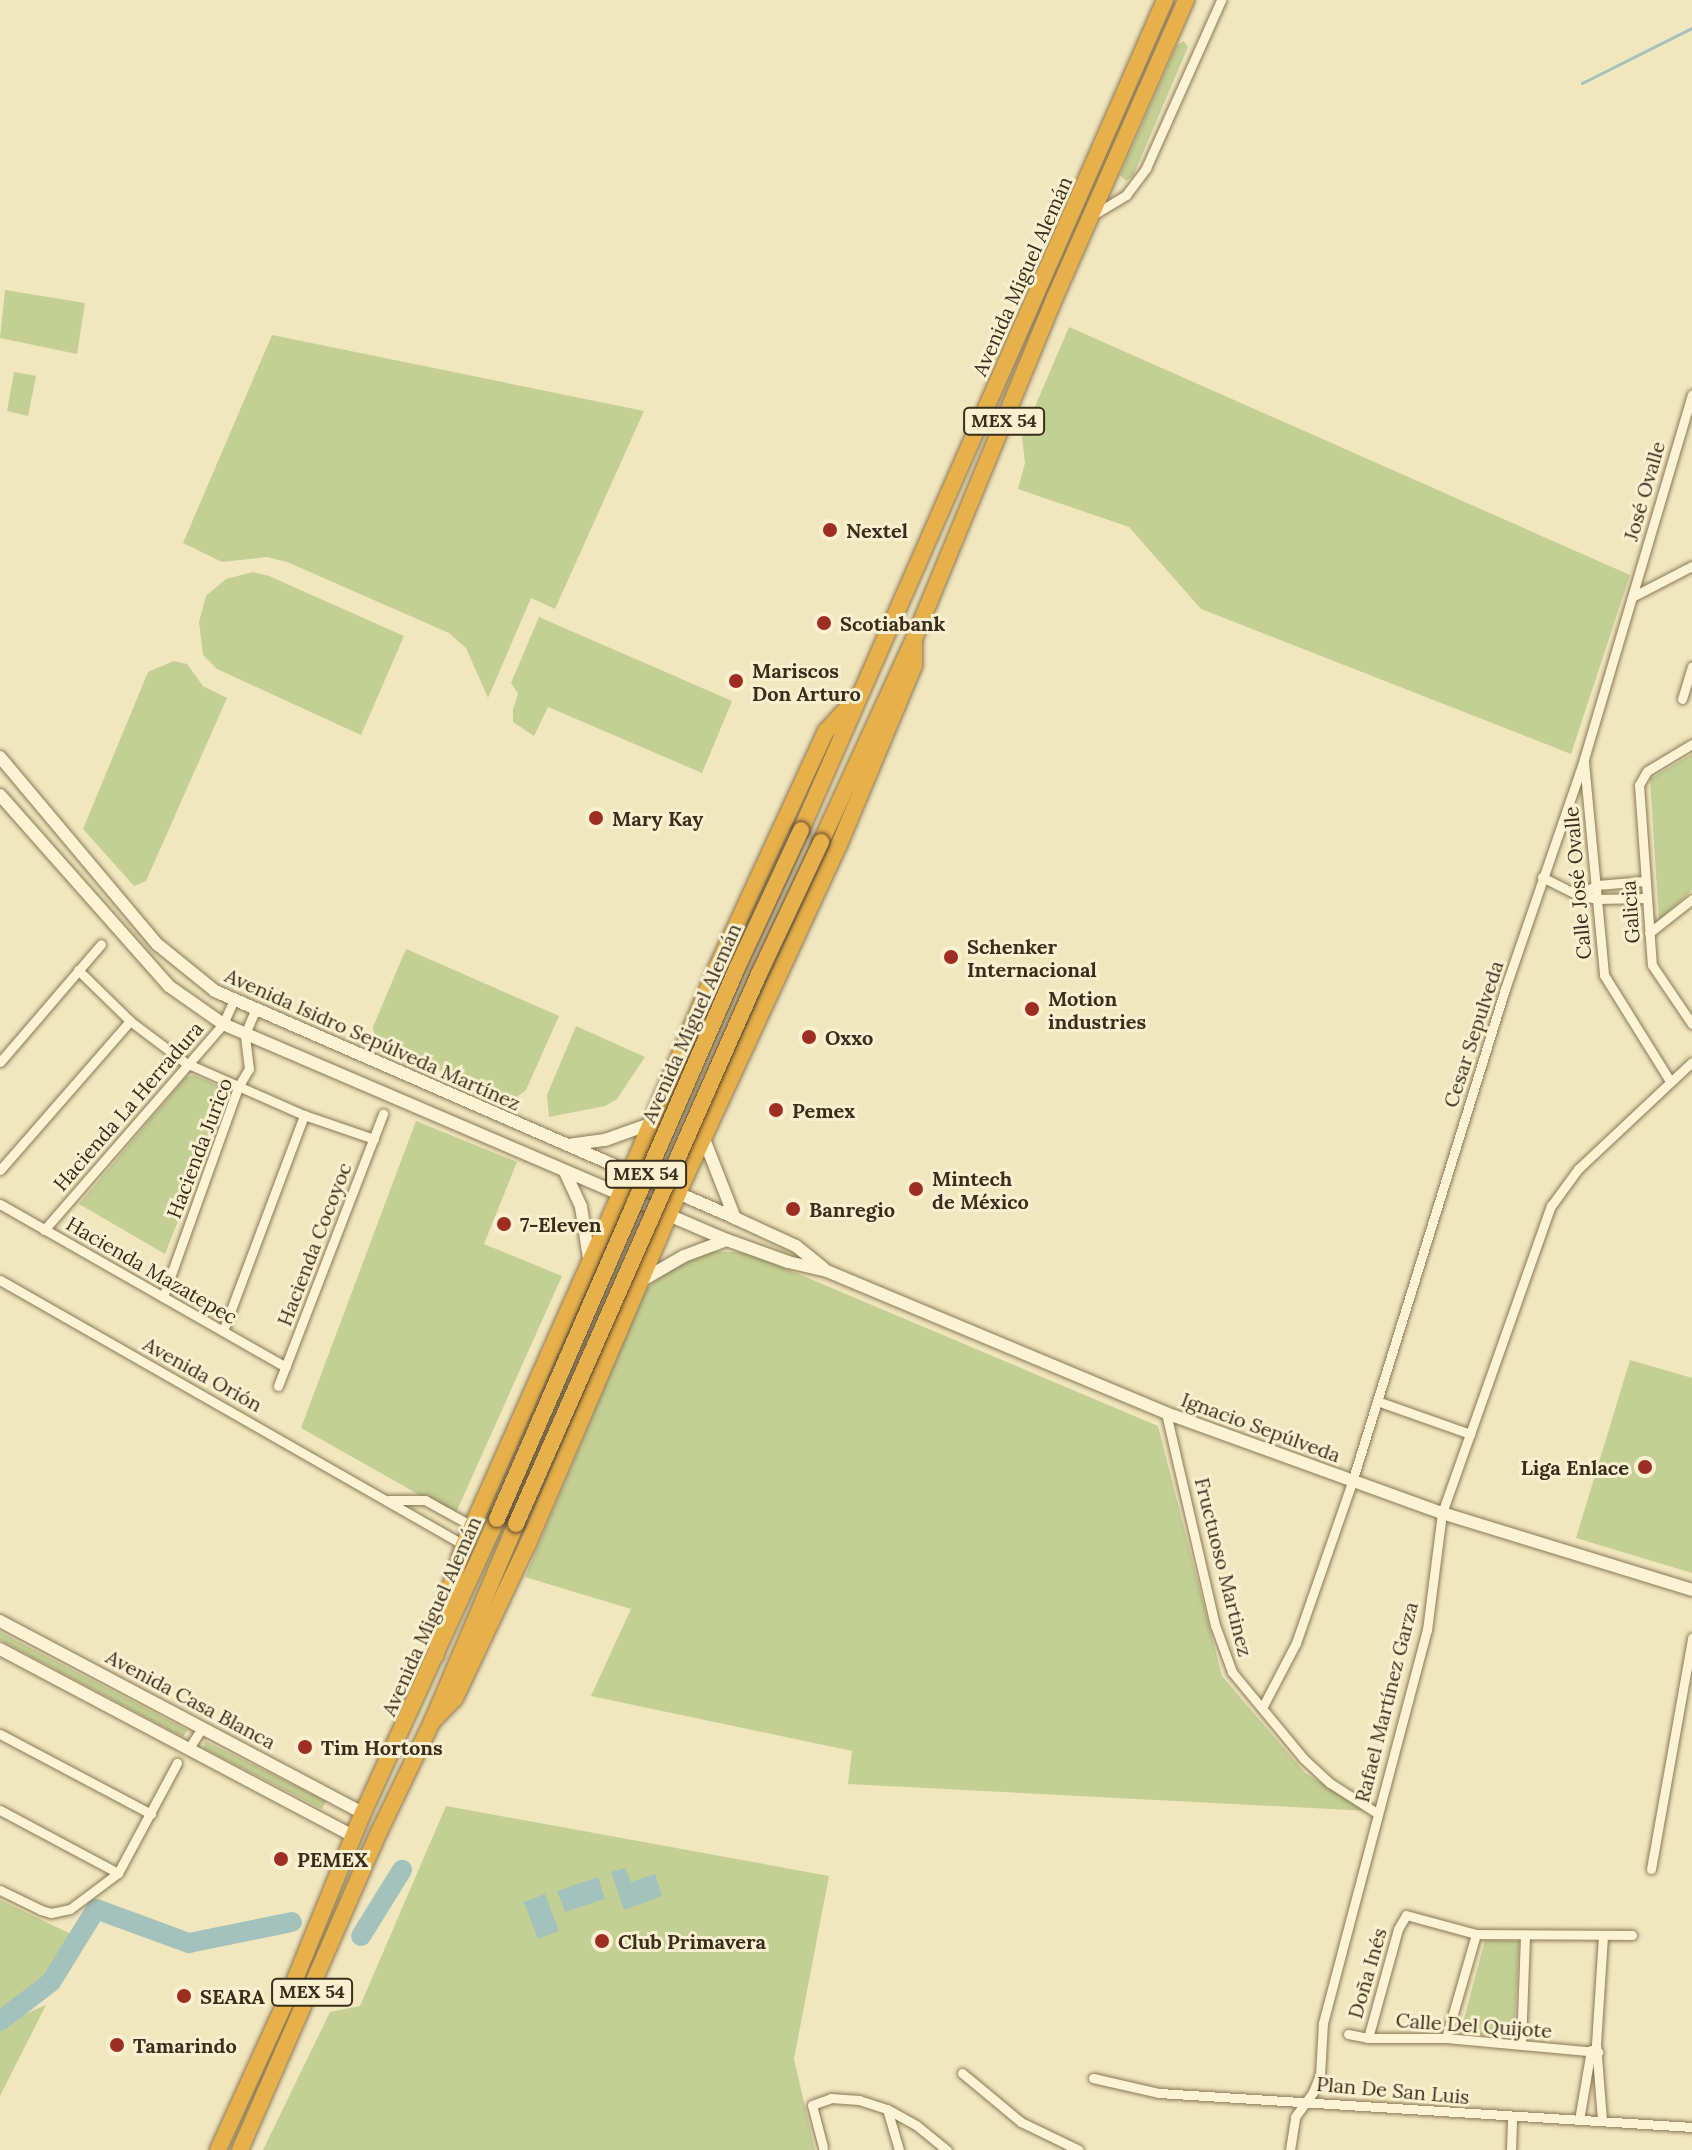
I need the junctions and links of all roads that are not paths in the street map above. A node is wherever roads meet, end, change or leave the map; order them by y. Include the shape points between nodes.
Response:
1 (1165, 0) edge
2 (1186, 0) edge
3 (1221, 0) edge
4 (1090, 216) junction
5 (1692, 395) edge
6 (1692, 566) edge
7 (1632, 597) junction
8 (914, 639) junction
9 (1692, 666) edge
10 (860, 694) junction
11 (1682, 699) dead end
12 (1692, 744) edge
13 (0, 757) edge
14 (1584, 759) junction
15 (0, 795) edge
16 (1542, 877) junction
17 (1645, 881) junction
18 (1597, 885) junction
19 (1578, 895) junction
20 (1647, 898) junction
21 (1597, 899) junction
22 (1692, 899) edge
23 (1649, 933) junction
24 (101, 944) dead end
25 (78, 970) junction
26 (1692, 997) edge
27 (233, 1002) junction
28 (1681, 1007) junction
29 (255, 1011) junction
30 (130, 1021) junction
31 (223, 1024) junction
32 (1692, 1024) edge
33 (245, 1034) junction
34 (0, 1062) edge
35 (186, 1063) junction
36 (1691, 1065) edge
37 (1670, 1081) junction
38 (238, 1087) junction
39 (665, 1094) junction
40 (383, 1114) dead end
41 (304, 1115) junction
42 (714, 1118) junction
43 (650, 1124) junction
44 (374, 1139) junction
45 (704, 1139) junction
46 (568, 1145) junction
47 (0, 1170) edge
48 (565, 1172) junction
49 (630, 1173) junction
50 (678, 1193) junction
51 (620, 1196) junction
52 (0, 1204) edge
53 (669, 1214) junction
54 (735, 1218) junction
55 (44, 1230) junction
56 (727, 1240) junction
57 (598, 1241) junction
58 (589, 1258) junction
59 (647, 1264) junction
60 (827, 1271) junction
61 (0, 1280) edge
62 (639, 1282) junction
63 (163, 1297) junction
64 (223, 1331) junction
65 (286, 1367) junction
66 (278, 1386) dead end
67 (1377, 1401) junction
68 (1166, 1413) junction
69 (1470, 1434) junction
70 (1352, 1482) junction
71 (389, 1500) junction
72 (1442, 1513) junction
73 (472, 1526) junction
74 (464, 1545) junction
75 (1692, 1590) edge
76 (0, 1621) edge
77 (1692, 1638) edge
78 (0, 1649) edge
79 (436, 1655) junction
80 (1262, 1708) junction
81 (432, 1722) junction
82 (202, 1728) junction
83 (0, 1734) edge
84 (189, 1748) junction
85 (177, 1763) dead end
86 (0, 1810) edge
87 (363, 1813) junction
88 (1377, 1813) junction
89 (151, 1814) junction
90 (353, 1836) junction
91 (1651, 1869) dead end
92 (118, 1873) junction
93 (0, 1890) edge
94 (1476, 1934) junction
95 (1632, 1935) dead end
96 (1525, 1936) junction
97 (1603, 1937) junction
98 (1348, 2034) dead end
99 (1368, 2038) junction
100 (1446, 2038) junction
101 (1521, 2045) junction
102 (1594, 2049) junction
103 (962, 2073) dead end
104 (1093, 2078) dead end
105 (1307, 2101) junction
106 (887, 2109) junction
107 (1512, 2117) junction
108 (1579, 2120) junction
109 (1602, 2120) junction
110 (1692, 2127) edge
111 (823, 2147) dead end
112 (218, 2150) edge
113 (240, 2150) edge
114 (899, 2150) edge
115 (947, 2150) edge
116 (1079, 2150) edge
117 (1290, 2150) edge
118 (1511, 2150) edge

1 - 10 highway, Avenida Miguel Alemán / MEX 54
2 - 4 highway, Avenida Miguel Alemán / MEX 54
3 - 4 street via 1142,176 1126,195
4 - 8 highway, Avenida Miguel Alemán / MEX 54
5 - 7 street, José Ovalle
6 - 7 street
7 - 14 street, Cesar Sepulveda
8 - 42 highway via 914,666 890,724
8 - 81 highway, Avenida Miguel Alemán / MEX 54, bridge via 752,988
9 - 11 street
10 - 39 highway via 826,731
10 - 79 highway, Avenida Miguel Alemán / MEX 54, bridge
12 - 17 street, Galicia via 1647,771 1639,785
13 - 27 main road, Avenida Isidro Sepúlveda Martínez via 157,944
14 - 16 street, Cesar Sepulveda
14 - 18 street, Calle José Ovalle
15 - 31 main road via 169,986
16 - 19 street
16 - 67 street, Cesar Sepulveda
17 - 18 street
17 - 20 street, Galicia
18 - 19 street
18 - 21 street, Calle José Ovalle
19 - 21 street
20 - 21 street
20 - 23 street, Galicia
21 - 37 street, Calle José Ovalle via 1604,975
22 - 23 street
23 - 28 street, Galicia via 1652,965
24 - 25 street
25 - 30 street
25 - 34 street
26 - 28 street
27 - 29 main road, Avenida Isidro Sepúlveda Martínez
27 - 31 street, Hacienda La Herradura
28 - 32 street, Galicia
29 - 33 street, Hacienda Jurico
29 - 46 main road, Avenida Isidro Sepúlveda Martínez
30 - 35 street
30 - 47 street
31 - 33 main road
31 - 35 street, Hacienda La Herradura
33 - 38 street, Hacienda Jurico via 250,1064
33 - 48 main road
35 - 38 street
35 - 55 street, Hacienda La Herradura
36 - 37 street, Rafael Martínez Garza
37 - 69 street, Rafael Martínez Garza via 1559,1190
38 - 41 street
38 - 63 street, Hacienda Jurico
39 - 42 highway via 680,1114
39 - 43 highway
40 - 44 street, Hacienda Cocoyoc
41 - 44 street
41 - 64 street
42 - 45 highway
43 - 46 main road via 605,1140
43 - 49 highway
44 - 65 street, Hacienda Cocoyoc
45 - 50 highway
45 - 54 main road
46 - 49 main road, Avenida Isidro Sepúlveda Martínez
48 - 51 main road
48 - 58 main road via 581,1207
49 - 50 main road, Avenida Isidro Sepúlveda Martínez
49 - 51 highway
50 - 53 highway
50 - 54 main road, Ignacio Sepúlveda
51 - 53 main road, Ignacio Sepúlveda
51 - 57 highway
52 - 55 street, Hacienda Mazatepec
53 - 56 main road, Ignacio Sepúlveda
53 - 59 highway
54 - 60 main road, Ignacio Sepúlveda via 796,1246
55 - 63 street, Hacienda Mazatepec
56 - 60 main road, Ignacio Sepúlveda
56 - 62 main road via 684,1256
57 - 58 highway
57 - 59 highway via 622,1239 636,1246
58 - 73 highway
59 - 62 highway
60 - 68 main road, Ignacio Sepúlveda
61 - 71 street, Avenida Orión
62 - 81 highway via 495,1616 455,1698
63 - 64 street, Hacienda Mazatepec
64 - 65 street, Hacienda Mazatepec
65 - 66 street, Hacienda Cocoyoc
67 - 69 street
67 - 70 street, Cesar Sepulveda
68 - 70 main road, Ignacio Sepúlveda
68 - 80 street, Fructuoso Martinez via 1225,1658
69 - 72 street, Rafael Martínez Garza
70 - 72 main road, Ignacio Sepúlveda
70 - 80 street, Cesar Sepulveda via 1296,1643
71 - 73 street, Avenida Orión via 425,1500
71 - 74 street, Avenida Orión
72 - 75 main road, Ignacio Sepúlveda
72 - 88 street, Rafael Martínez Garza via 1427,1630
73 - 74 highway
74 - 79 highway via 442,1613
76 - 82 main road, Avenida Casa Blanca
77 - 91 street
78 - 84 main road
79 - 87 highway, Avenida Miguel Alemán / MEX 54
80 - 88 street, Fructuoso Martinez via 1330,1783
81 - 113 highway, Avenida Miguel Alemán / MEX 54
82 - 84 street
82 - 87 main road, Avenida Casa Blanca
83 - 89 street
84 - 90 main road
85 - 89 street
86 - 92 street
87 - 90 highway, Avenida Miguel Alemán / MEX 54
88 - 105 street, Rafael Martínez Garza via 1323,2023 1320,2075
89 - 92 street
90 - 112 highway, Avenida Miguel Alemán / MEX 54
92 - 93 street via 61,1912 41,1910
94 - 96 street
94 - 99 street, Doña Inés via 1411,1914 1402,1919
94 - 100 street
95 - 97 street
96 - 97 street
96 - 101 street
97 - 102 street
98 - 99 street, Calle Del Quijote
99 - 100 street, Calle Del Quijote
100 - 101 street, Calle Del Quijote
101 - 102 street, Calle Del Quijote
102 - 108 street
102 - 109 street
103 - 116 street via 1021,2122
104 - 105 street, Plan De San Luis via 1159,2093
105 - 107 street, Plan De San Luis
105 - 117 street, Rafael Martínez Garza via 1295,2117
106 - 111 street via 831,2098 812,2105
106 - 114 street
106 - 115 street
107 - 108 street, Plan De San Luis
107 - 118 street
108 - 109 street, Plan De San Luis
109 - 110 street, Plan De San Luis

